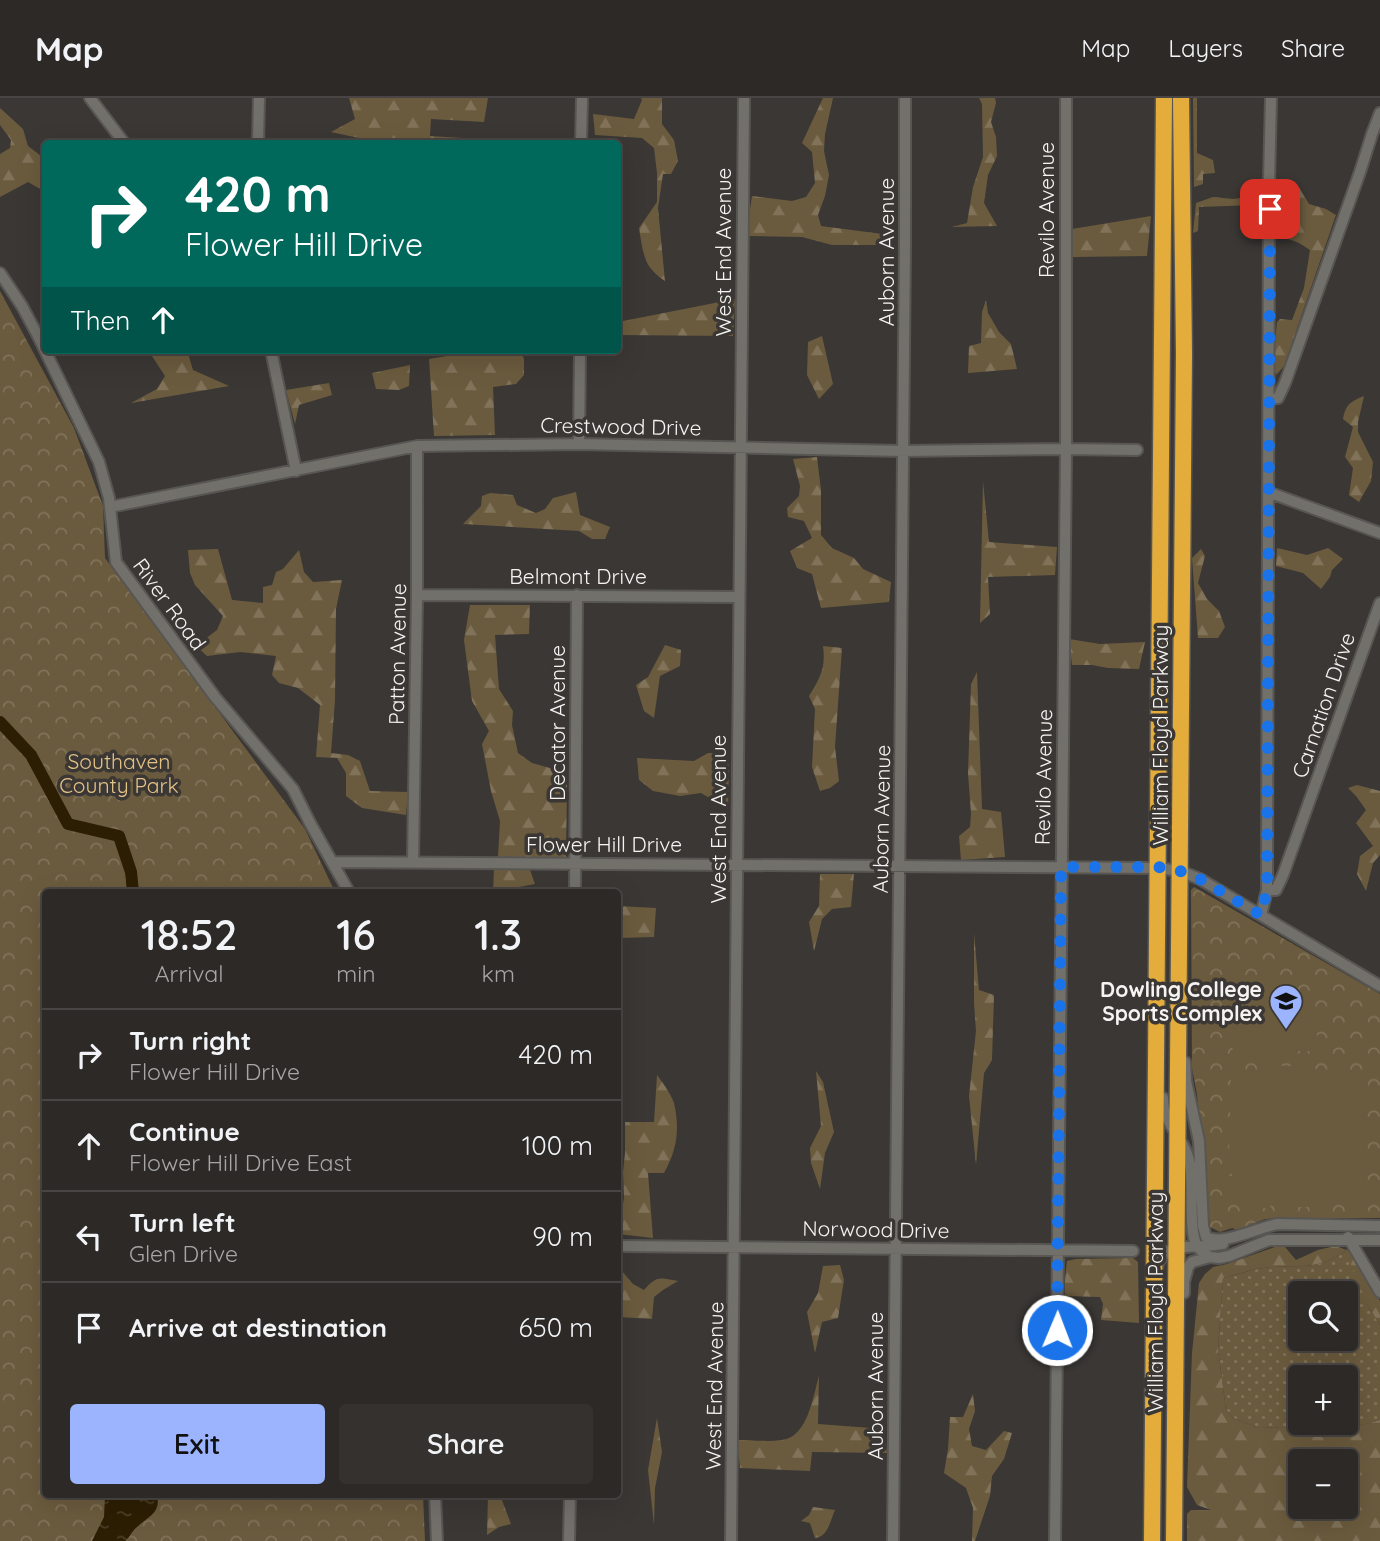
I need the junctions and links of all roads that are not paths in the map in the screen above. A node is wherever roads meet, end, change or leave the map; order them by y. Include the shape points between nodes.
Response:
1 (90, 98) edge
2 (259, 98) edge
3 (582, 98) edge
4 (744, 98) edge
5 (905, 98) edge
6 (1066, 98) edge
7 (1164, 98) edge
8 (1181, 98) edge
9 (1271, 98) edge
10 (1380, 113) edge
11 (122, 140) edge
12 (258, 140) edge
13 (581, 140) edge
14 (0, 272) edge
15 (42, 344) edge
16 (47, 354) edge
17 (272, 354) edge
18 (580, 354) edge
19 (1269, 399) junction
20 (579, 444) junction
21 (417, 446) junction
22 (742, 447) junction
23 (1066, 449) junction
24 (1138, 450) dead end
25 (903, 451) junction
26 (296, 471) junction
27 (1268, 492) junction
28 (110, 507) junction
29 (1380, 533) edge
30 (417, 595) junction
31 (577, 595) junction
32 (739, 597) junction
33 (1380, 603) edge
34 (332, 862) junction
35 (414, 862) junction
36 (575, 864) junction
37 (738, 865) junction
38 (900, 866) junction
39 (1061, 867) junction
40 (1169, 869) junction
41 (347, 889) edge
42 (575, 889) edge
43 (1267, 890) junction
44 (1261, 915) junction
45 (1157, 985) junction
46 (1178, 986) junction
47 (1380, 986) edge
48 (1177, 1135) junction
49 (1341, 1225) junction
50 (1380, 1226) edge
51 (1251, 1231) junction
52 (1350, 1240) junction
53 (1380, 1240) edge
54 (621, 1246) edge
55 (734, 1247) junction
56 (1177, 1247) junction
57 (1197, 1247) junction
58 (896, 1249) junction
59 (1058, 1251) junction
60 (1133, 1251) dead end
61 (1210, 1256) junction
62 (1154, 1274) junction
63 (1380, 1292) edge
64 (1175, 1379) junction
65 (435, 1498) edge
66 (570, 1498) edge
67 (437, 1541) edge
68 (569, 1541) edge
69 (732, 1541) edge
70 (893, 1541) edge
71 (1055, 1541) edge
72 (1152, 1541) edge
73 (1174, 1541) edge

1 - 11 street
2 - 12 street
3 - 13 street
4 - 22 street, West End Avenue
5 - 25 street, Auborn Avenue
6 - 23 street, Revilo Avenue
7 - 40 highway, William Floyd Parkway
8 - 40 highway, William Floyd Parkway via 1184,354
9 - 19 street
10 - 19 street via 1285,383 1278,398
14 - 15 street, River Road
16 - 28 street, River Road via 94,450
17 - 26 street
18 - 20 street
19 - 27 street
20 - 21 street, Crestwood Drive
20 - 22 street, Crestwood Drive
21 - 26 street, Crestwood Drive
21 - 30 street, Patton Avenue
22 - 25 street, Crestwood Drive
22 - 32 street, West End Avenue
23 - 24 street, Crestwood Drive
23 - 25 street, Crestwood Drive
23 - 39 street, Revilo Avenue
25 - 38 street, Auborn Avenue
26 - 28 street, Crestwood Drive
27 - 29 street
27 - 43 street
28 - 34 street, River Road via 116,562 215,696 293,789
30 - 31 street, Belmont Drive
30 - 35 street, Patton Avenue
31 - 32 street, Belmont Drive
31 - 36 street, Decator Avenue
32 - 37 street, West End Avenue
33 - 43 street, Carnation Drive via 1283,875 1276,890
34 - 35 street, Flower Hill Drive
34 - 41 street, River Road
35 - 36 street, Flower Hill Drive
36 - 37 street, Flower Hill Drive
36 - 42 street, Decator Avenue
37 - 38 street, Flower Hill Drive
37 - 55 street, West End Avenue
38 - 39 street, Flower Hill Drive
38 - 58 street, Auborn Avenue
39 - 40 street, Flower Hill Drive
39 - 59 street, Revilo Avenue
40 - 44 street via 1200,879
40 - 45 highway, William Floyd Parkway
40 - 46 highway, William Floyd Parkway
43 - 44 street
44 - 47 street
45 - 48 street via 1163,1012 1163,1109
45 - 62 highway, William Floyd Parkway
46 - 48 highway, William Floyd Parkway
46 - 51 street via 1186,1008 1186,1081 1199,1141 1204,1234 1212,1240
48 - 56 highway, William Floyd Parkway
48 - 57 street via 1190,1163
49 - 50 street
49 - 51 street via 1278,1224
49 - 52 street
51 - 57 street via 1222,1245
52 - 53 street
52 - 61 street via 1269,1240 1229,1256
52 - 63 street
54 - 55 street, Norwood Drive
55 - 58 street, Norwood Drive
55 - 69 street, West End Avenue
56 - 57 street
56 - 62 street via 1161,1256
56 - 64 highway, William Floyd Parkway
57 - 61 street
58 - 59 street, Norwood Drive
58 - 70 street, Auborn Avenue
59 - 60 street, Norwood Drive
59 - 71 street, Revilo Avenue
61 - 64 street via 1188,1267 1183,1345
62 - 72 highway, William Floyd Parkway
64 - 73 highway, William Floyd Parkway
65 - 67 street
66 - 68 street

